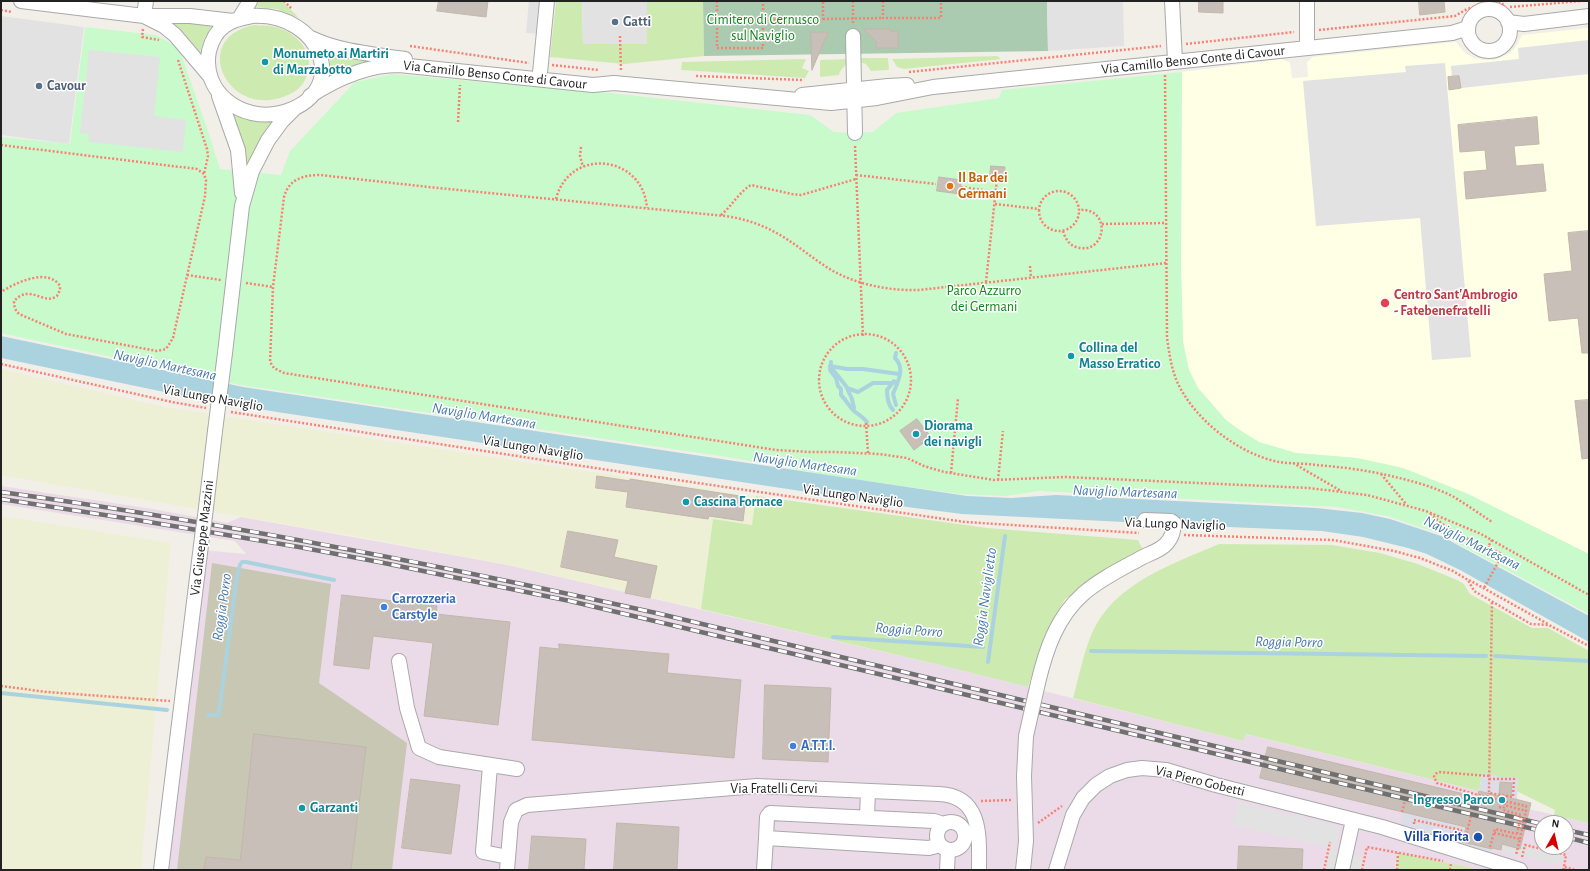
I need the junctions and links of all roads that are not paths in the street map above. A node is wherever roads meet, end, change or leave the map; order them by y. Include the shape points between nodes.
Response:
1 (21, 1) edge
2 (146, 1) edge
3 (250, 1) edge
4 (547, 1) edge
5 (1172, 1) edge
6 (1307, 1) edge
7 (1485, 5) edge
8 (144, 16) junction
9 (1589, 16) edge
10 (236, 20) junction
11 (1508, 29) junction
12 (1469, 34) junction
13 (854, 36) road end
14 (311, 38) junction
15 (1307, 48) junction
16 (1169, 62) junction
17 (540, 68) junction
18 (209, 75) junction
19 (616, 76) junction
20 (217, 91) junction
21 (854, 95) junction
22 (310, 96) junction
23 (297, 106) junction
24 (855, 133) road end
25 (242, 206) junction
26 (1143, 526) road end
27 (400, 660) dead end
28 (490, 766) junction
29 (517, 769) dead end
30 (868, 791) junction
31 (867, 817) junction
32 (1353, 820) junction
33 (943, 824) junction
34 (766, 838) junction
35 (944, 848) junction
36 (507, 863) edge
37 (1520, 868) edge
38 (162, 870) edge
39 (764, 870) edge
40 (947, 870) edge
41 (980, 870) edge
42 (1023, 870) edge
43 (1056, 870) edge
44 (1342, 870) edge

1 - 8 street
2 - 8 street
3 - 10 street
4 - 17 street
5 - 16 street
6 - 15 street
7 - 11 street via 1502,14
7 - 12 street via 1470,21
8 - 10 street
8 - 18 street via 175,34
9 - 11 street via 1524,24
10 - 14 street via 259,16 274,18 290,23
10 - 18 street via 222,27 214,36 208,56
11 - 12 street via 1504,44 1492,51 1478,48
12 - 15 street, Via Camillo Benso Conte di Cavour via 1452,33
13 - 21 street
14 - 17 street, Via Camillo Benso Conte di Cavour via 341,48 413,60
14 - 22 street via 318,50 322,67 318,87
15 - 16 street, Via Camillo Benso Conte di Cavour
16 - 21 street, Via Camillo Benso Conte di Cavour via 933,87 895,86
17 - 19 street, Via Camillo Benso Conte di Cavour via 594,78
18 - 20 street
19 - 21 street, Via Camillo Benso Conte di Cavour via 831,103
19 - 22 street, Via Camillo Benso Conte di Cavour via 593,85 392,65 350,75
20 - 23 street via 231,104 250,112 272,114
20 - 25 street, Via Giuseppe Mazzini via 238,150
21 - 24 street
22 - 23 street
23 - 25 street, Via Giuseppe Mazzini via 262,148
25 - 38 street, Via Giuseppe Mazzini, bridge
26 - 42 street, bridge via 1170,520 1174,523 1173,534 1164,546 1118,570 1084,594 1066,614 1046,651 1026,736 1026,832
27 - 28 street via 407,708 419,748 439,757
28 - 29 street
28 - 36 street via 482,852
30 - 31 street
30 - 36 street, Via Fratelli Cervi via 757,786 531,804 518,808 514,814 509,831
30 - 41 street, Via Fratelli Cervi via 944,794 955,797 974,816 978,824
31 - 33 street via 934,820
31 - 34 street via 770,813 767,817
32 - 37 street, Via Piero Gobetti via 1457,845
32 - 43 street, Via Piero Gobetti via 1172,772 1150,768 1127,770 1110,776 1096,785 1080,802 1073,815
32 - 44 street
33 - 35 street via 937,832 937,837
33 - 35 street via 957,822 964,829 966,838 958,849
34 - 35 street
34 - 39 street
35 - 40 street

